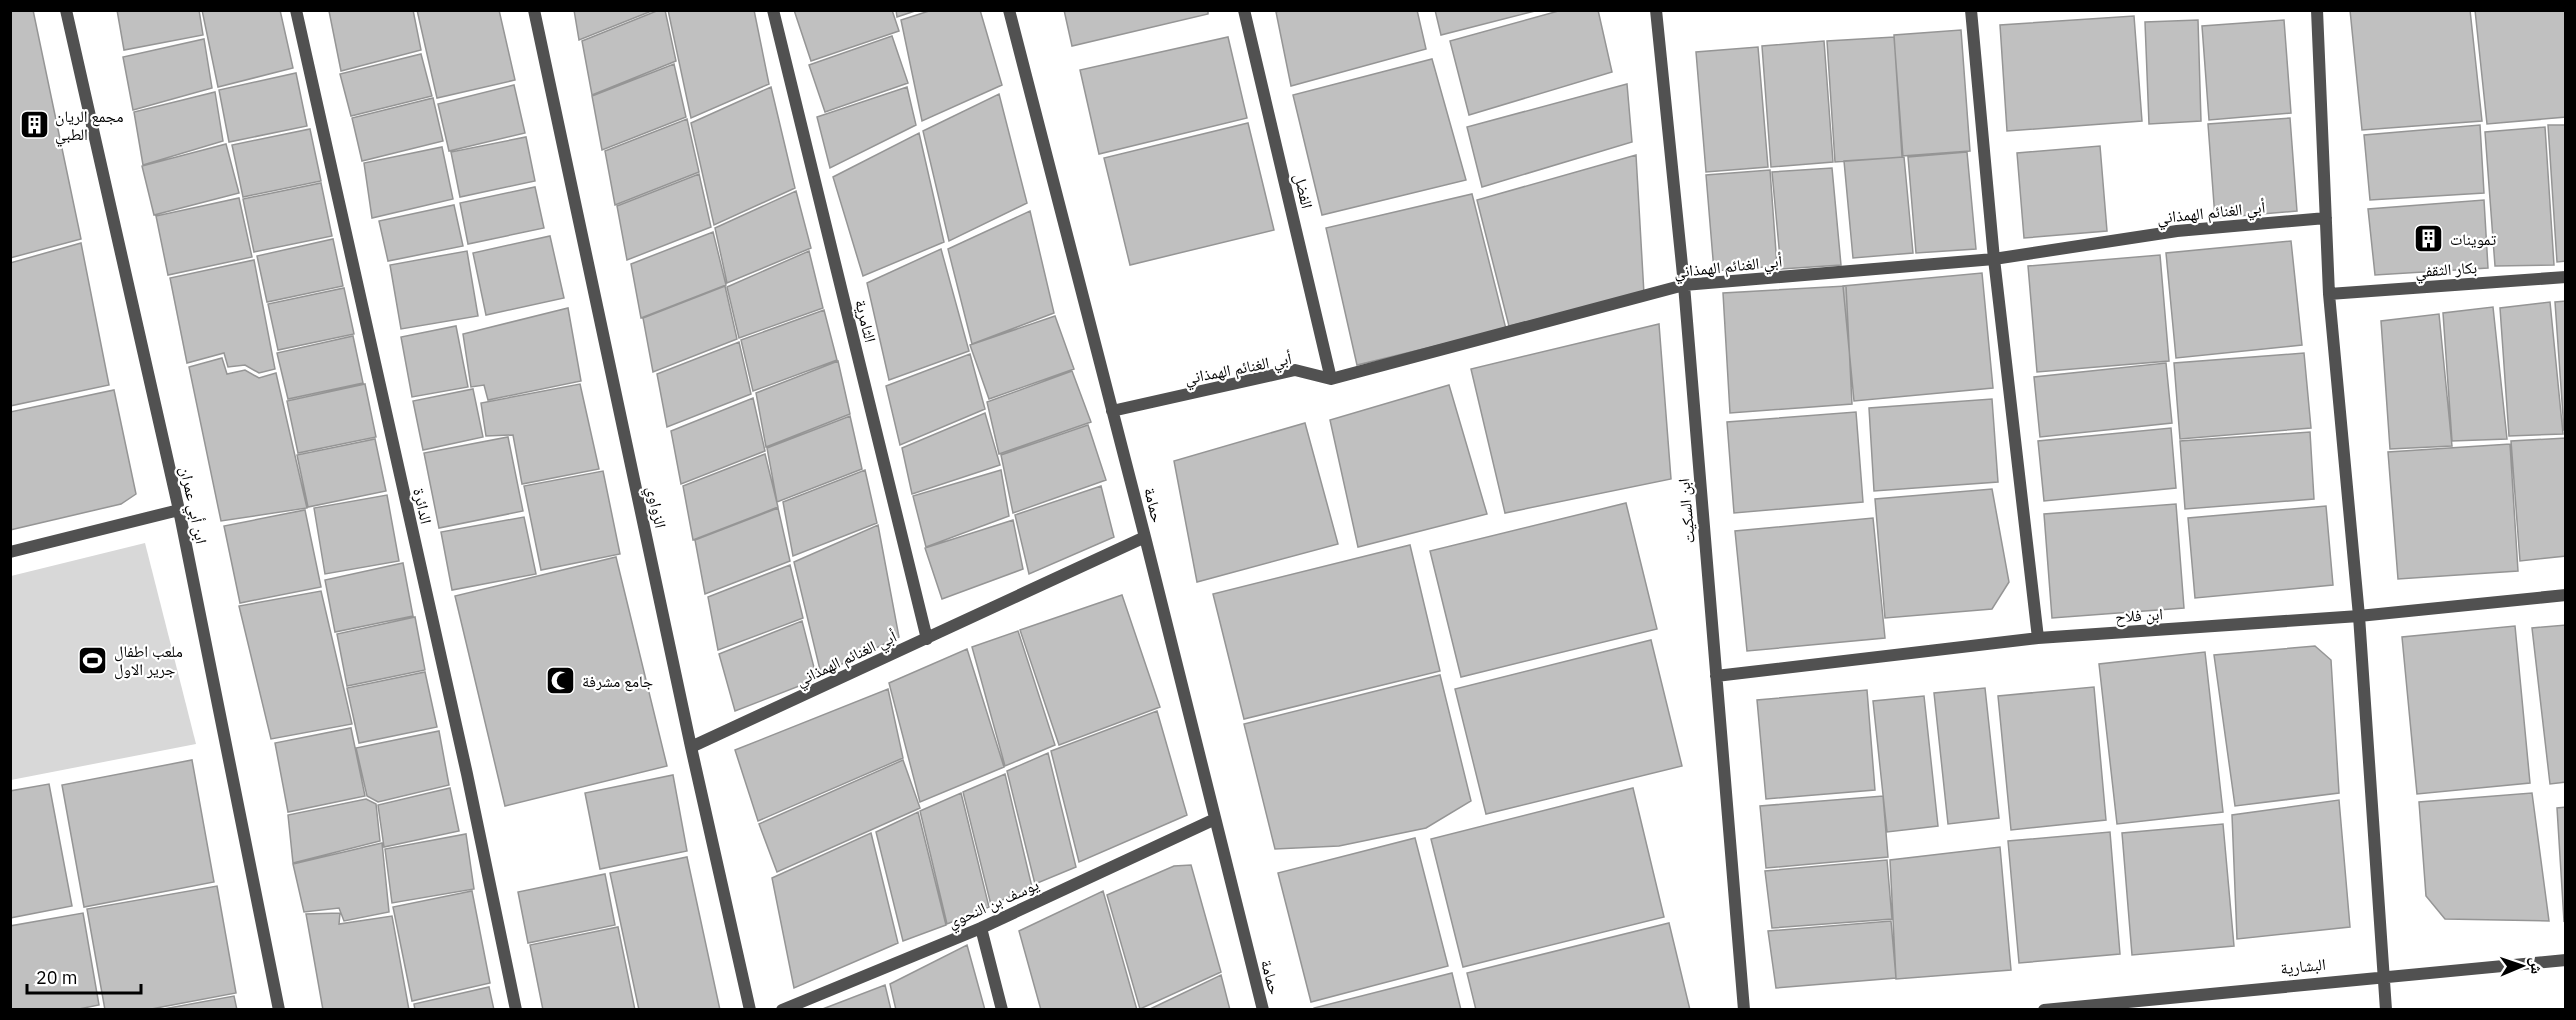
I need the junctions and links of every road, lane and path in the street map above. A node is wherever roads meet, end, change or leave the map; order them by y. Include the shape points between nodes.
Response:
1 (66, 10) edge
2 (296, 10) edge
3 (534, 10) edge
4 (773, 10) edge
5 (1009, 10) edge
6 (1244, 10) edge
7 (1656, 10) edge
8 (1971, 10) edge
9 (2317, 10) edge
10 (2326, 218) junction
11 (1994, 259) junction
12 (2565, 277) edge
13 (1684, 285) junction
14 (2329, 294) junction
15 (1331, 379) junction
16 (1112, 411) junction
17 (178, 510) junction
18 (1145, 537) junction
19 (10, 552) edge
20 (2565, 595) edge
21 (2359, 616) junction
22 (2038, 638) junction
23 (927, 639) junction
24 (1716, 676) junction
25 (691, 747) junction
26 (1213, 820) junction
27 (981, 928) junction
28 (2565, 960) edge
29 (2384, 975) junction
30 (2100, 1006) edge
31 (279, 1010) edge
32 (516, 1010) edge
33 (750, 1010) edge
34 (782, 1010) edge
35 (1002, 1010) edge
36 (1263, 1010) edge
37 (1744, 1010) edge
38 (2044, 1010) edge
39 (2386, 1010) edge

1 - 17 street, ابن أبي عمران
2 - 32 street, الدائرة via 465,762
3 - 25 street, الزواوي
4 - 23 street, الثامرية
5 - 16 street, حمامة
6 - 15 street, الفضل
7 - 13 street, ابن السكيت
8 - 11 street
9 - 10 street
10 - 11 street, أبي الغنائم الهمذاني via 2177,231
10 - 14 street
11 - 13 street, أبي الغنائم الهمذاني
11 - 22 street
12 - 14 street, بكار الثقفي
13 - 15 street, أبي الغنائم الهمذاني
13 - 24 street, ابن السكيت
14 - 21 street
15 - 16 street, أبي الغنائم الهمذاني via 1295,370
16 - 18 street, حمامة
17 - 19 street
17 - 31 street, ابن أبي عمران
18 - 23 street, أبي الغنائم الهمذاني
18 - 26 street, حمامة
20 - 21 street, ابن فلاح
21 - 22 street, ابن فلاح
21 - 29 street
22 - 24 street, ابن فلاح
23 - 25 street, أبي الغنائم الهمذاني
24 - 37 street, ابن السكيت
25 - 33 street, الزواوي
26 - 27 street, يوسف بن النحوي
26 - 36 street, حمامة
27 - 34 street, يوسف بن النحوي
27 - 35 street
28 - 29 street, البشارية
29 - 30 street, البشارية
29 - 39 street
30 - 38 street, البشارية

